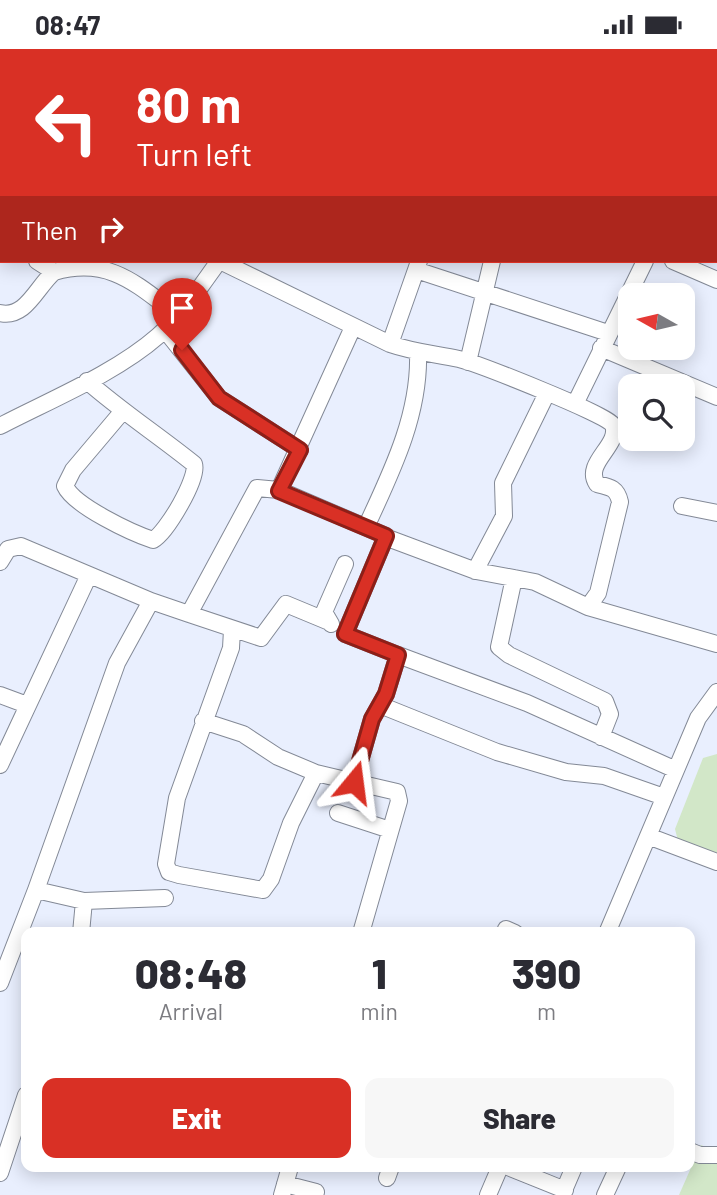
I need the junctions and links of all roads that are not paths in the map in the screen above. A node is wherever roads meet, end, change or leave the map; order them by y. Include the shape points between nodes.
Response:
1 (40, 263) edge
2 (219, 263) edge
3 (224, 263) edge
4 (492, 263) edge
5 (644, 263) edge
6 (678, 263) edge
7 (418, 265) edge
8 (54, 272) junction
9 (717, 280) edge
10 (485, 291) junction
11 (0, 313) edge
12 (179, 316) junction
13 (353, 327) junction
14 (164, 330) junction
15 (605, 341) junction
16 (390, 344) junction
17 (418, 353) junction
18 (467, 362) junction
19 (87, 381) junction
20 (547, 393) junction
21 (717, 397) edge
22 (575, 404) junction
23 (122, 412) junction
24 (0, 426) edge
25 (300, 450) junction
26 (279, 491) junction
27 (682, 506) dead end
28 (717, 513) edge
29 (366, 527) junction
30 (385, 537) junction
31 (0, 562) edge
32 (345, 564) dead end
33 (475, 571) junction
34 (89, 575) junction
35 (514, 578) junction
36 (151, 601) junction
37 (587, 607) junction
38 (189, 614) junction
39 (327, 621) junction
40 (232, 630) junction
41 (345, 634) junction
42 (717, 644) edge
43 (398, 655) junction
44 (717, 692) edge
45 (0, 695) edge
46 (27, 705) junction
47 (380, 705) junction
48 (711, 709) edge
49 (203, 721) junction
50 (601, 737) junction
51 (0, 765) edge
52 (676, 769) junction
53 (316, 773) junction
54 (354, 782) junction
55 (664, 797) junction
56 (338, 813) dead end
57 (390, 830) junction
58 (648, 836) junction
59 (717, 862) edge
60 (36, 890) junction
61 (165, 898) dead end
62 (83, 901) junction
63 (22, 927) edge
64 (81, 927) edge
65 (363, 927) edge
66 (610, 927) edge
67 (21, 929) edge
68 (0, 983) edge
69 (21, 1110) edge
70 (695, 1153) edge
71 (717, 1155) edge
72 (289, 1172) edge
73 (498, 1172) edge
74 (519, 1172) edge
75 (572, 1172) edge
76 (616, 1172) edge
77 (0, 1173) edge
78 (284, 1190) edge
79 (317, 1192) dead end
80 (564, 1192) edge
81 (488, 1195) edge
82 (604, 1195) edge

1 - 8 street
2 - 12 street
3 - 13 street
4 - 10 street
5 - 15 street
6 - 9 street
7 - 10 street
7 - 16 street
8 - 11 street via 21,309
8 - 12 street via 79,267 112,269
10 - 15 street
10 - 18 street
12 - 14 street
13 - 16 street
13 - 25 street
14 - 19 street
14 - 25 street via 219,398
15 - 21 street
15 - 22 street
16 - 17 street
17 - 18 street
17 - 29 street via 415,395 400,453
18 - 20 street
19 - 23 street
19 - 24 street
20 - 22 street
20 - 33 street via 503,483 505,516
22 - 37 street via 613,425 614,434 594,479 613,488 620,502 598,593
23 - 23 street via 136,417 196,470 167,526 153,540 75,499 65,486
25 - 26 street
26 - 29 street
26 - 38 street via 265,487 252,492
27 - 28 street
29 - 30 street
30 - 33 street
30 - 41 street
31 - 34 street via 13,545
32 - 39 street via 324,613
33 - 35 street
34 - 36 street
34 - 46 street
35 - 37 street via 535,582
35 - 50 street via 499,647 605,701 610,714
36 - 38 street
36 - 60 street via 117,663
37 - 42 street
38 - 40 street
39 - 40 street via 286,604 261,638
39 - 41 street
40 - 49 street via 231,648
41 - 43 street
43 - 47 street
43 - 50 street via 527,703
44 - 48 street
45 - 46 street
46 - 51 street
47 - 54 street
47 - 55 street via 497,752 566,772 604,776
48 - 52 street
49 - 53 street via 243,734 278,757
49 - 53 street via 177,798 166,864 169,872 263,890
50 - 52 street
52 - 55 street
53 - 54 street
54 - 57 street via 397,792 399,801
55 - 58 street
56 - 57 street
57 - 65 street
58 - 59 street
58 - 66 street
60 - 62 street
60 - 63 street
61 - 62 street
62 - 64 street
67 - 68 street
69 - 77 street
70 - 71 street
72 - 78 street
73 - 81 street
74 - 80 street
75 - 80 street
76 - 82 street
78 - 79 street

